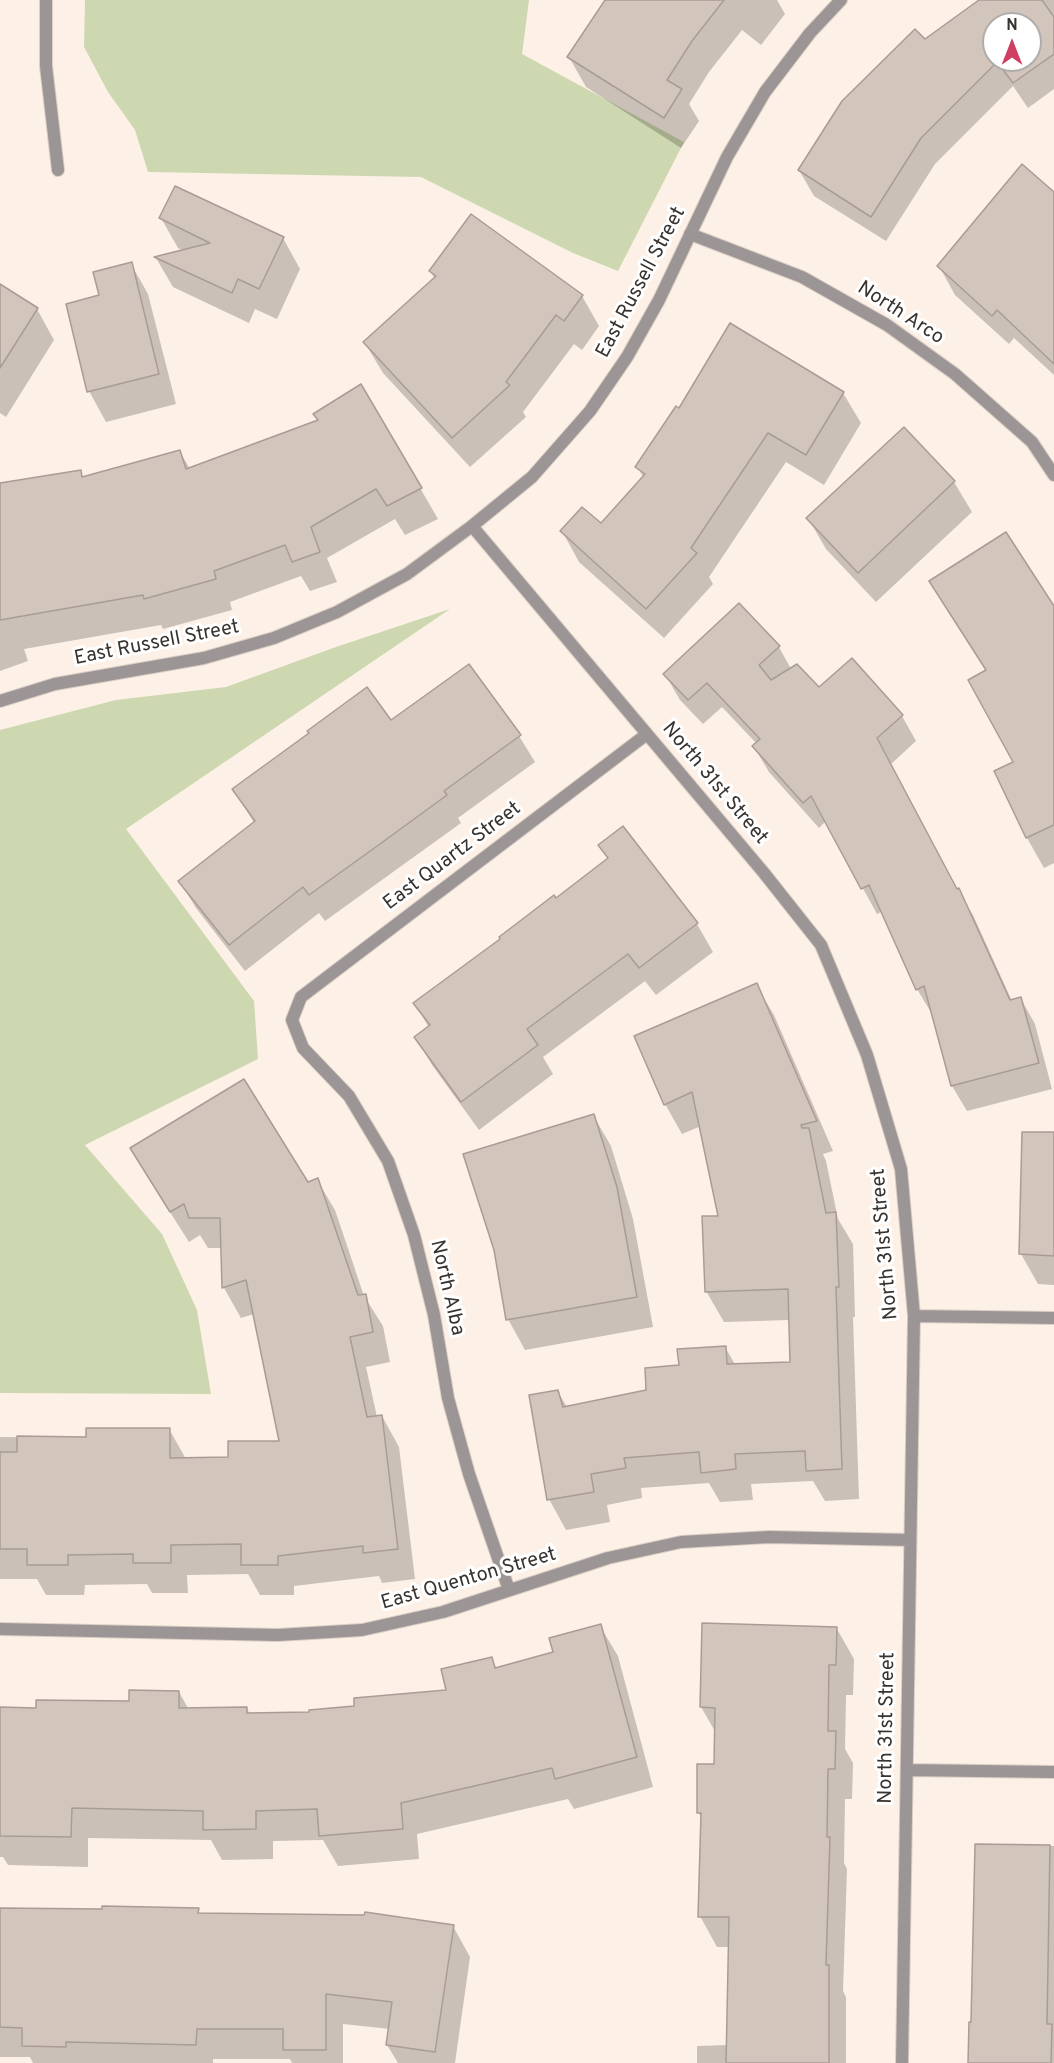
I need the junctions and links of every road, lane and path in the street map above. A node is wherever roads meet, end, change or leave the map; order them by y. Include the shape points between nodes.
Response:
1 (46, 0) edge
2 (841, 0) edge
3 (58, 170) dead end
4 (690, 234) junction
5 (1054, 475) edge
6 (472, 526) junction
7 (0, 701) edge
8 (647, 734) junction
9 (292, 1020) joint
10 (914, 1316) junction
11 (1054, 1318) edge
12 (910, 1540) junction
13 (510, 1590) junction
14 (0, 1629) edge
15 (907, 1770) junction
16 (1054, 1772) edge
17 (902, 2063) edge

1 - 3 street via 46,66
2 - 4 street, East Russell Street via 765,92 727,157
4 - 5 street, North Arco via 802,277 887,325 956,374 1032,442
4 - 6 street, East Russell Street via 627,357 590,411 532,477
6 - 7 street, East Russell Street via 407,574 337,612 274,638 204,658 54,684
6 - 8 street, North 31st Street
8 - 9 street, East Quartz Street via 301,997
8 - 10 street, North 31st Street via 821,945 867,1054 901,1169
9 - 13 street, North Alba via 303,1048 349,1096 388,1161 414,1235 434,1315 448,1398 469,1474
10 - 11 street
10 - 12 street, North 31st Street
12 - 13 street, East Quenton Street via 769,1537 681,1542 608,1558
12 - 15 street, North 31st Street
13 - 14 street, East Quenton Street via 442,1612 362,1630 278,1635
15 - 16 street
15 - 17 street, North 31st Street

